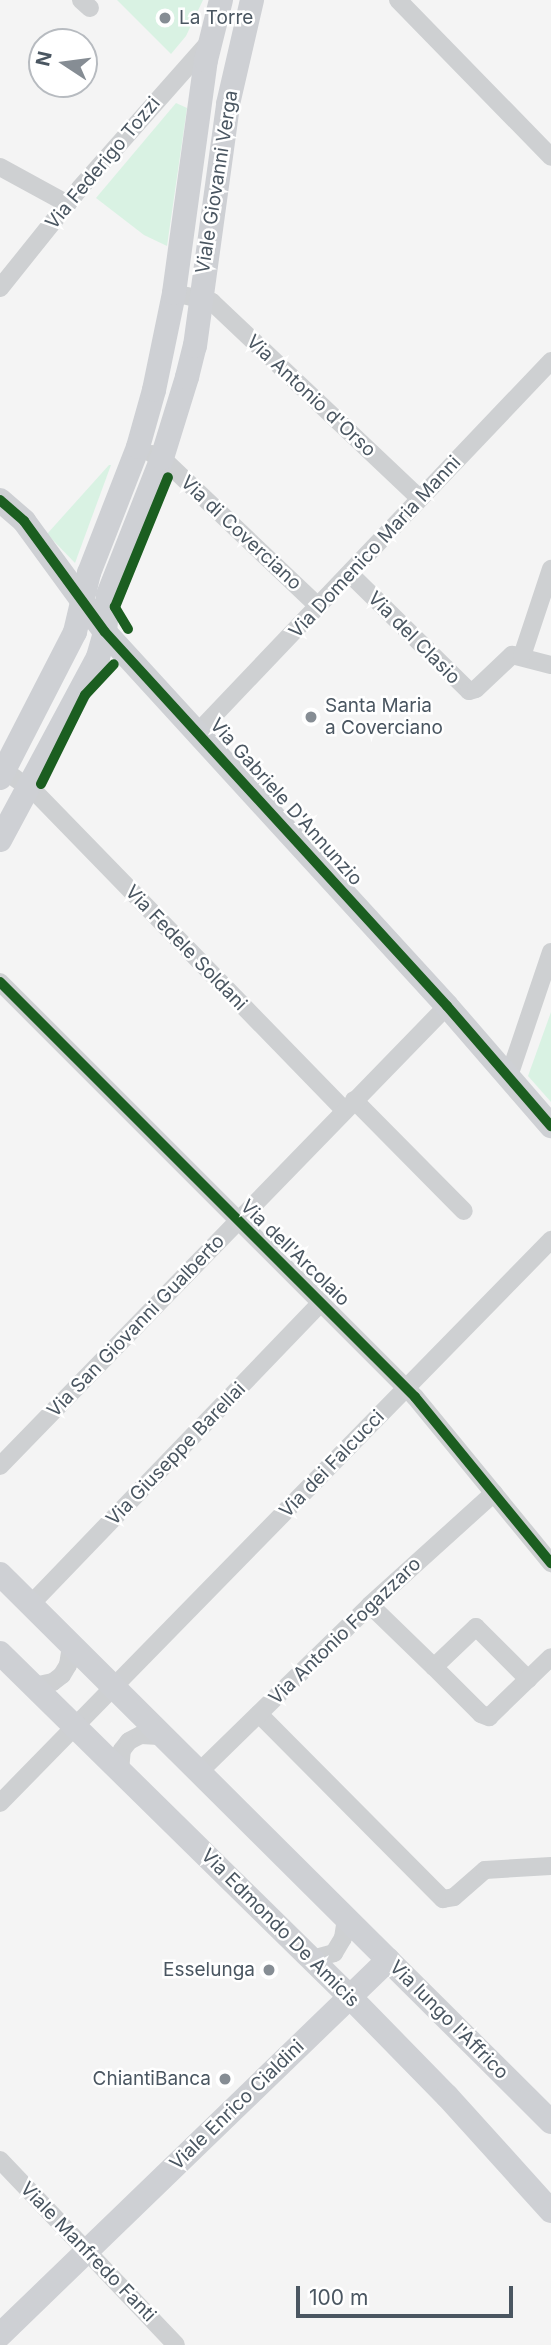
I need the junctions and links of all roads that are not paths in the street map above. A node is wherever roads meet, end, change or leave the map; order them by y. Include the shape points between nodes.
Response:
1 (221, 0) edge
2 (253, 0) edge
3 (398, 0) edge
4 (208, 51) junction
5 (235, 65) junction
6 (551, 157) edge
7 (0, 167) edge
8 (68, 204) junction
9 (0, 288) edge
10 (174, 293) junction
11 (200, 299) junction
12 (551, 361) edge
13 (138, 447) junction
14 (162, 458) junction
15 (419, 499) junction
16 (0, 500) edge
17 (551, 569) edge
18 (350, 574) junction
19 (82, 600) junction
20 (319, 607) junction
21 (105, 632) junction
22 (523, 656) junction
23 (551, 665) edge
24 (198, 732) junction
25 (2, 774) edge
26 (28, 786) junction
27 (0, 840) edge
28 (551, 952) edge
29 (0, 982) edge
30 (447, 1006) junction
31 (509, 1076) junction
32 (349, 1105) junction
33 (551, 1126) edge
34 (464, 1211) dead end
35 (238, 1221) junction
36 (551, 1240) edge
37 (321, 1303) junction
38 (406, 1388) junction
39 (0, 1466) edge
40 (494, 1493) junction
41 (551, 1563) edge
42 (0, 1574) edge
43 (31, 1604) junction
44 (370, 1605) junction
45 (71, 1646) junction
46 (0, 1653) edge
47 (551, 1657) edge
48 (434, 1667) junction
49 (528, 1679) junction
50 (34, 1686) junction
51 (113, 1687) junction
52 (259, 1714) junction
53 (75, 1726) junction
54 (159, 1736) junction
55 (120, 1771) junction
56 (198, 1773) junction
57 (0, 1803) edge
58 (551, 1866) edge
59 (346, 1919) junction
60 (312, 1959) junction
61 (388, 1959) junction
62 (349, 1996) junction
63 (551, 2122) edge
64 (0, 2160) edge
65 (551, 2211) edge
66 (86, 2251) junction
67 (0, 2335) edge
68 (176, 2345) edge

1 - 4 street, Viale Giovanni Verga
2 - 5 street, Viale Giovanni Verga
3 - 6 street
4 - 5 street, Viale Giovanni Verga
4 - 8 street, Via Federigo Tozzi
4 - 10 street, Viale Giovanni Verga
5 - 11 street, Viale Giovanni Verga
7 - 8 street
8 - 9 street, Via Federigo Tozzi
10 - 11 street, Viale Giovanni Verga
10 - 13 street, Viale Giovanni Verga via 163,356
11 - 14 street, Viale Giovanni Verga via 187,377
11 - 15 street, Via Antonio d'Orso via 212,302
12 - 15 street, Via Domenico Maria Manni
13 - 14 street
13 - 19 street, Viale Giovanni Verga
14 - 20 street, Via di Coverciano
14 - 21 street, Viale Giovanni Verga via 108,595
15 - 18 street, Via Domenico Maria Manni
16 - 19 street, Via Gabriele D'Annunzio via 24,521
17 - 22 street
18 - 20 street, Via Domenico Maria Manni
18 - 22 street, Via del Clasio via 466,690 476,689 512,655
19 - 21 street, Via Gabriele D'Annunzio
19 - 25 street, Viale Giovanni Verga via 75,632
20 - 24 street, Via Domenico Maria Manni
21 - 24 street, Via Gabriele D'Annunzio
21 - 26 street, Viale Giovanni Verga via 99,657
22 - 23 street
24 - 30 street, Via Gabriele D'Annunzio
25 - 26 street, Via Fedele Soldani
26 - 27 street, Viale Giovanni Verga
26 - 32 street, Via Fedele Soldani
28 - 31 street
29 - 35 street, Via dell'Arcolaio
30 - 31 street, Via Gabriele D'Annunzio
30 - 32 street, Via San Giovanni Gualberto
31 - 33 street, Via Gabriele D'Annunzio
32 - 34 street, Via Fedele Soldani
32 - 35 street, Via San Giovanni Gualberto
35 - 37 street, Via dell'Arcolaio
35 - 39 street, Via San Giovanni Gualberto
36 - 38 street, Via dei Falcucci
37 - 38 street, Via dell'Arcolaio
37 - 43 street, Via Giuseppe Barellai
38 - 40 street, Via dell'Arcolaio
38 - 51 street, Via dei Falcucci
40 - 41 street, Via dell'Arcolaio
40 - 44 street, Via Antonio Fogazzaro
42 - 43 street, Via lungo l'Affrico
43 - 45 street, Via lungo l'Affrico
44 - 48 street
44 - 52 street, Via Antonio Fogazzaro
45 - 50 street via 68,1665 59,1678
45 - 51 street, Via lungo l'Affrico
46 - 50 street, Via Edmondo De Amicis
47 - 49 street
48 - 49 street via 487,1718
48 - 49 street via 476,1627
50 - 53 street, Via Edmondo De Amicis
51 - 53 street, Via dei Falcucci
51 - 54 street, Via lungo l'Affrico
52 - 56 street, Via Antonio Fogazzaro
52 - 58 street via 443,1899 454,1897 485,1870
53 - 55 street, Via Edmondo De Amicis
53 - 57 street, Via dei Falcucci
54 - 55 street via 141,1735 129,1741 122,1750
54 - 56 street, Via lungo l'Affrico
55 - 60 street, Via Edmondo De Amicis
56 - 59 street, Via lungo l'Affrico
59 - 60 street via 334,1953
59 - 61 street, Via lungo l'Affrico
60 - 62 street, Via Edmondo De Amicis
61 - 62 street, Viale Enrico Cialdini
61 - 63 street, Via lungo l'Affrico
62 - 65 street, Via Edmondo De Amicis
62 - 66 street, Viale Enrico Cialdini
64 - 66 street, Viale Manfredo Fanti
66 - 67 street, Viale Enrico Cialdini
66 - 68 street, Viale Manfredo Fanti

